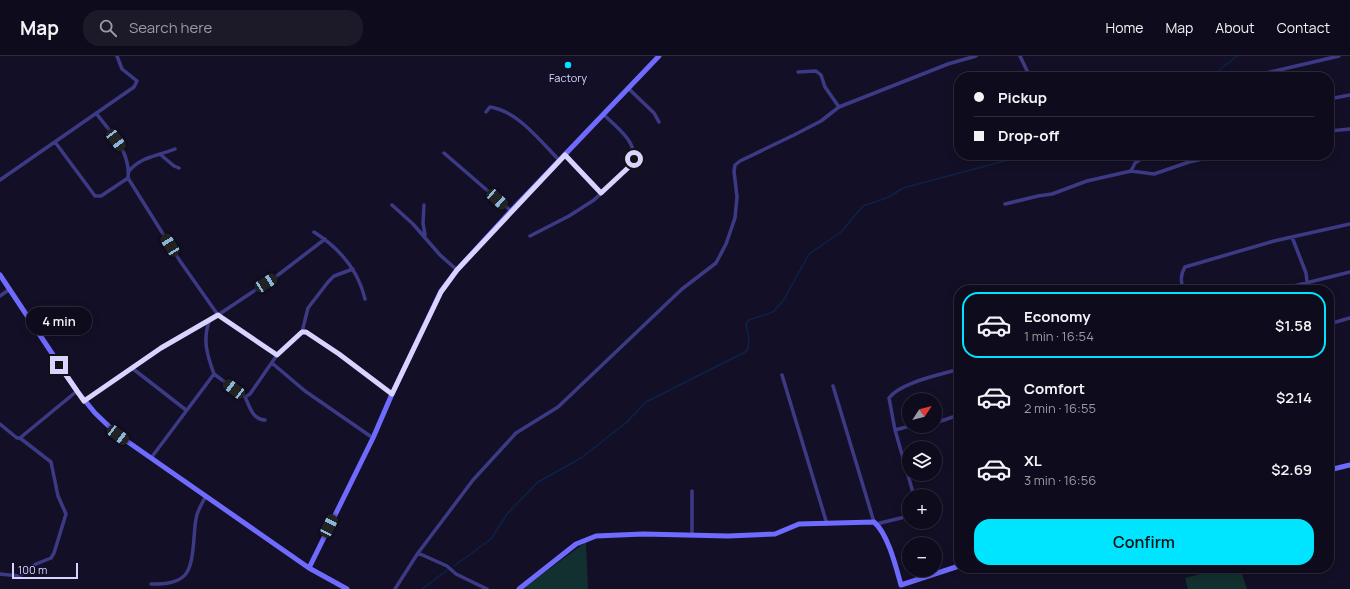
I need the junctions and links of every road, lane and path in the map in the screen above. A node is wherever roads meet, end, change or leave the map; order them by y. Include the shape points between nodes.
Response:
1 (117, 56) edge
2 (660, 56) edge
3 (976, 56) edge
4 (1020, 56) edge
5 (1339, 56) edge
6 (798, 72) dead end
7 (1028, 72) edge
8 (1270, 72) edge
9 (629, 89) junction
10 (1350, 95) edge
11 (1334, 98) edge
12 (839, 107) junction
13 (486, 112) dead end
14 (96, 113) junction
15 (604, 115) junction
16 (659, 122) dead end
17 (1350, 129) edge
18 (1334, 131) edge
19 (56, 142) junction
20 (175, 149) dead end
21 (444, 153) dead end
22 (161, 155) junction
23 (565, 155) junction
24 (1140, 160) edge
25 (1198, 160) edge
26 (560, 161) junction
27 (179, 168) dead end
28 (128, 171) junction
29 (1131, 171) junction
30 (128, 178) junction
31 (0, 180) edge
32 (601, 193) junction
33 (1005, 204) dead end
34 (392, 205) dead end
35 (424, 205) dead end
36 (511, 212) junction
37 (1350, 224) edge
38 (314, 232) dead end
39 (425, 236) junction
40 (530, 236) dead end
41 (1292, 237) junction
42 (325, 239) junction
43 (353, 269) junction
44 (457, 270) junction
45 (1350, 272) edge
46 (0, 275) edge
47 (1307, 283) junction
48 (1182, 285) edge
49 (1299, 285) edge
50 (10, 289) junction
51 (0, 296) edge
52 (364, 299) dead end
53 (218, 315) junction
54 (1350, 318) edge
55 (210, 319) junction
56 (1334, 323) edge
57 (302, 332) junction
58 (277, 355) junction
59 (272, 363) junction
60 (132, 368) junction
61 (954, 371) edge
62 (214, 374) junction
63 (782, 375) dead end
64 (833, 386) dead end
65 (77, 391) junction
66 (392, 394) junction
67 (245, 397) junction
68 (84, 401) junction
69 (186, 410) junction
70 (954, 417) edge
71 (265, 420) dead end
72 (942, 421) edge
73 (0, 424) edge
74 (902, 428) edge
75 (895, 430) junction
76 (20, 438) junction
77 (373, 438) junction
78 (150, 458) junction
79 (1350, 465) edge
80 (1334, 469) edge
81 (912, 489) edge
82 (692, 491) dead end
83 (206, 496) junction
84 (902, 517) edge
85 (875, 523) junction
86 (827, 525) junction
87 (692, 535) junction
88 (418, 553) junction
89 (309, 568) junction
90 (954, 568) edge
91 (0, 574) edge
92 (152, 584) dead end
93 (347, 589) edge
94 (395, 589) edge
95 (487, 589) edge
96 (519, 589) edge

1 - 14 street via 122,69 137,81 137,84
2 - 9 street
3 - 12 street via 948,64
4 - 7 street
5 - 8 street
6 - 12 street via 816,71 821,75
9 - 15 street
9 - 16 street via 654,113
10 - 11 street
12 - 88 street via 821,121 735,165 735,218 726,244 716,262 682,289 558,407 516,432 473,480
13 - 26 street via 490,107 498,108 514,118
14 - 19 street
14 - 28 street via 124,150
15 - 23 street
15 - 32 street via 632,145 634,159 631,165
17 - 18 street
19 - 30 street via 94,196 101,196
19 - 31 street
20 - 22 street
21 - 36 street
22 - 27 street
22 - 28 street via 148,156
23 - 26 street
23 - 32 street
24 - 29 street
25 - 29 street via 1154,174
26 - 36 street
28 - 30 street
29 - 33 street via 1087,181 1052,194
30 - 53 street via 180,261
32 - 40 street via 569,216
34 - 39 street
35 - 39 street
36 - 44 street
37 - 41 street
38 - 42 street
39 - 44 street via 440,256
41 - 47 street via 1306,273
41 - 48 street via 1186,267 1182,272
42 - 43 street via 339,250
42 - 53 street via 278,275
43 - 52 street via 362,287
43 - 57 street via 334,276 328,282 308,308
44 - 66 street via 441,292
45 - 47 street
46 - 50 street
47 - 49 street
50 - 51 street
50 - 65 street
53 - 55 street
53 - 58 street
54 - 56 street
55 - 60 street
55 - 62 street via 206,330 206,348
57 - 58 street
57 - 66 street via 306,332 339,354
58 - 59 street
59 - 67 street via 250,394
59 - 77 street via 305,391
60 - 68 street
60 - 69 street
61 - 75 street via 907,385 894,392 889,398
62 - 67 street
62 - 69 street
63 - 86 street
64 - 85 street
65 - 68 street
65 - 76 street
66 - 77 street
67 - 71 street via 254,415
68 - 78 street via 118,435
69 - 78 street
70 - 72 street
73 - 76 street
74 - 75 street
75 - 81 street
76 - 91 street via 51,462 58,496 66,514 51,558 36,564 19,576
77 - 89 street
78 - 83 street
79 - 80 street
82 - 87 street
83 - 89 street
83 - 92 street via 196,517 191,560 185,576 166,584
84 - 85 street
85 - 86 street
85 - 90 street via 886,540 901,585
86 - 87 street via 799,524 775,534
87 - 96 street via 588,538 576,544
88 - 94 street
88 - 95 street
89 - 93 street

